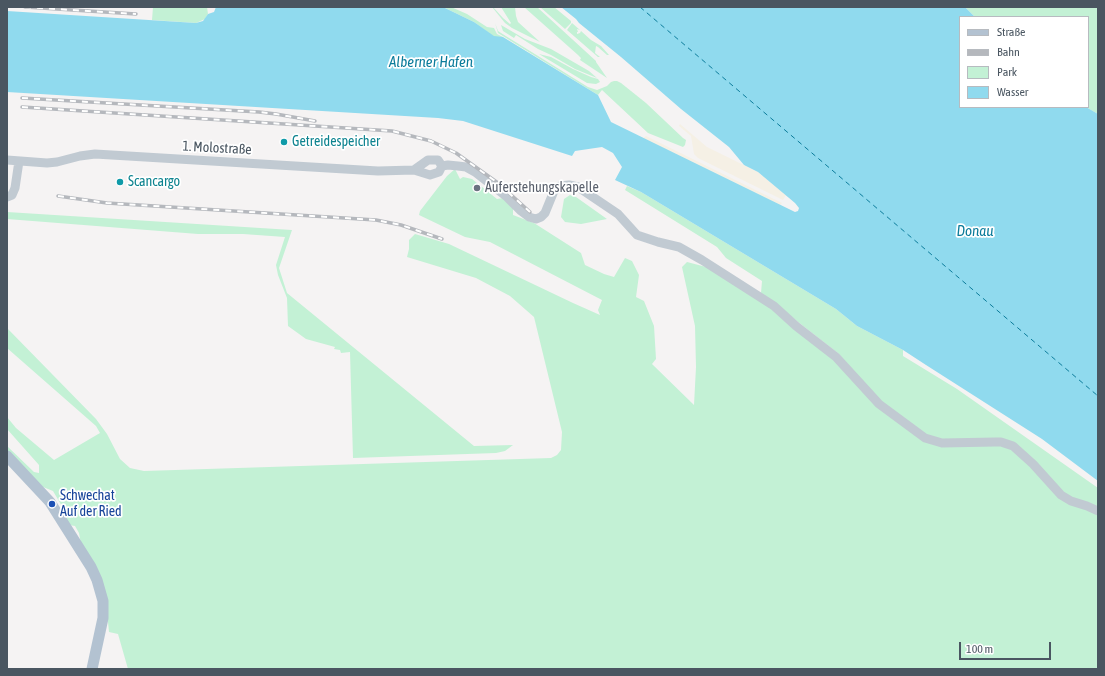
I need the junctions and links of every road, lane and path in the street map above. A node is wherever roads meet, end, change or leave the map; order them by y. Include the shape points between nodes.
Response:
1 (7, 160) edge
2 (19, 161) junction
3 (442, 166) junction
4 (414, 170) junction
5 (7, 197) edge
6 (7, 456) edge
7 (1098, 511) edge
8 (92, 669) edge

1 - 2 street, 1. Molostraße
2 - 4 street, 1. Molostraße via 57,162 95,154 378,171
2 - 5 street via 15,188 12,195
3 - 4 street, 1. Molostraße via 439,172 434,174
3 - 4 street, 1. Molostraße via 438,160 428,160
3 - 7 street via 458,166 475,172 521,211 536,219 545,213 554,191 560,186 569,184 578,187 618,214 637,235 679,247 774,306 800,330 836,357 879,404 925,438 942,443 1001,442 1013,446 1061,496
6 - 8 main road via 50,502 97,580 103,601 103,618

